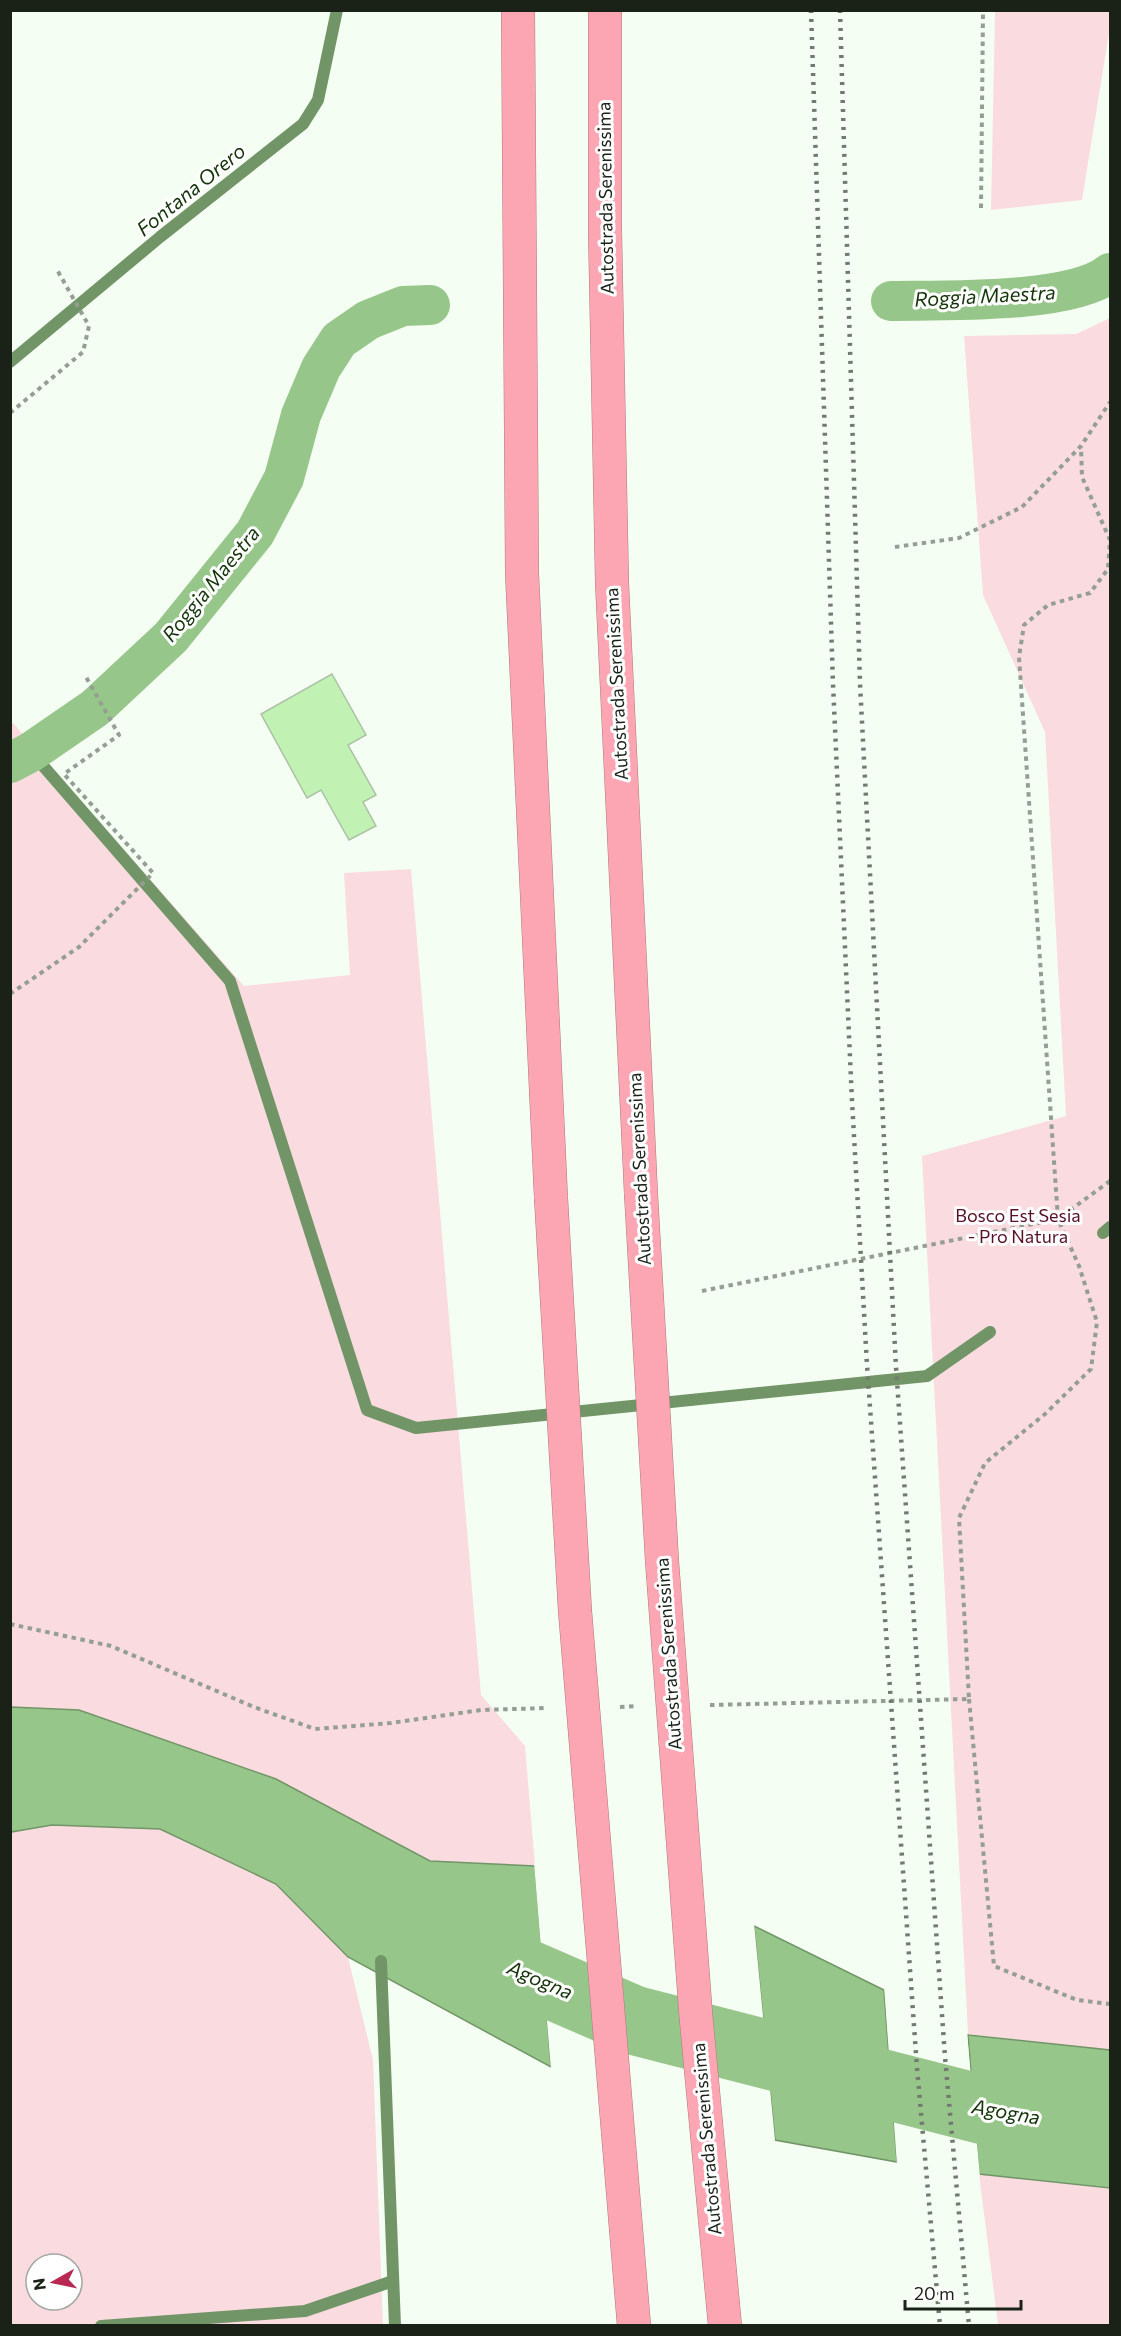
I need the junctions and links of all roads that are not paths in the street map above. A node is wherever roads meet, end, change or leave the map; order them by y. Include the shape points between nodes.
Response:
1 (518, 10) edge
2 (605, 10) edge
3 (634, 2325) edge
4 (725, 2325) edge

1 - 3 highway, bridge via 522,573 551,1198 575,1611
2 - 4 highway, Autostrada Serenissima, bridge via 612,583 641,1194 663,1573 695,2005

